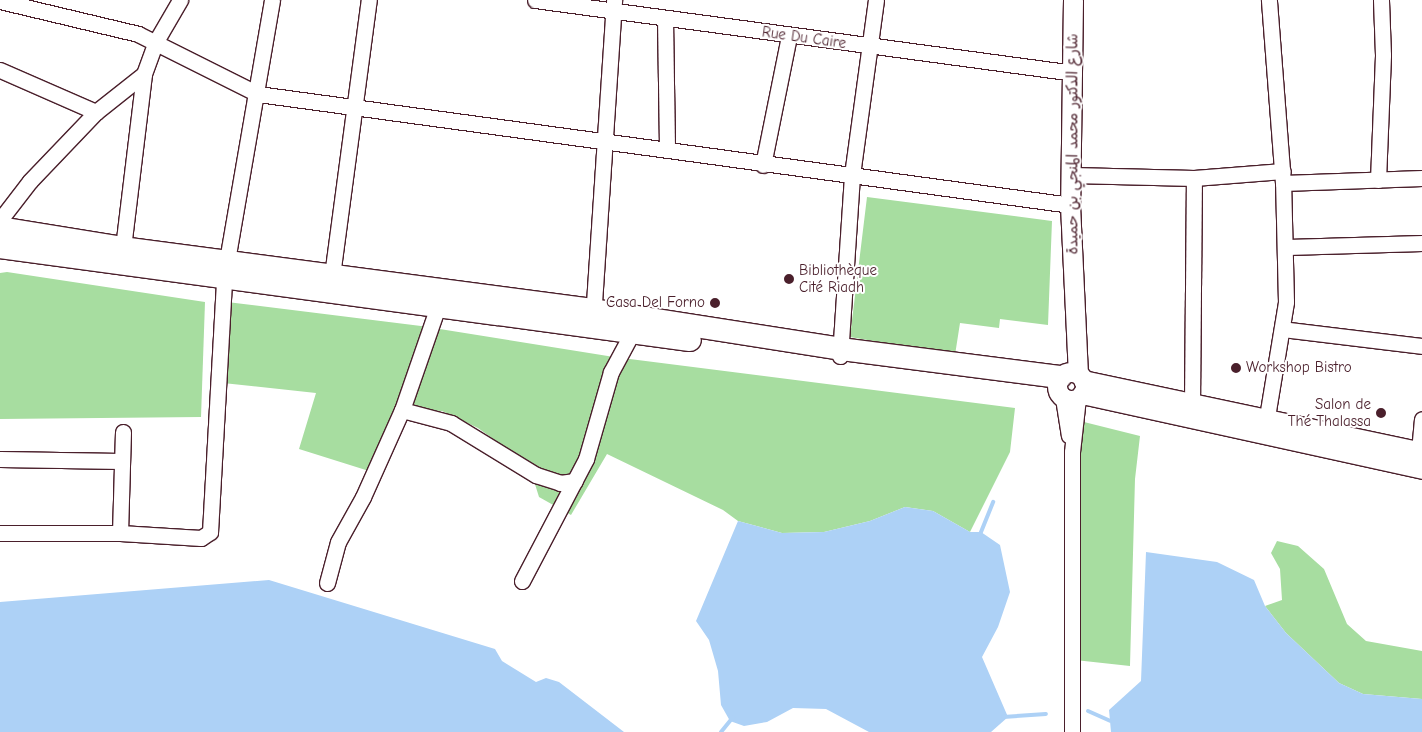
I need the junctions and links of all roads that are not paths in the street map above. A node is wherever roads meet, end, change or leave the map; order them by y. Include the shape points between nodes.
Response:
1 (180, 0) edge
2 (272, 0) edge
3 (369, 0) edge
4 (535, 0) edge
5 (876, 0) edge
6 (1073, 0) edge
7 (1269, 0) edge
8 (1381, 0) edge
9 (0, 1) edge
10 (614, 5) edge
11 (665, 19) junction
12 (789, 36) junction
13 (155, 42) junction
14 (869, 48) junction
15 (0, 70) edge
16 (1074, 73) junction
17 (144, 74) junction
18 (258, 94) junction
19 (353, 108) junction
20 (96, 112) junction
21 (604, 141) junction
22 (667, 150) junction
23 (763, 165) junction
24 (852, 175) junction
25 (1072, 175) junction
26 (1283, 177) junction
27 (1194, 178) junction
28 (1422, 178) edge
29 (1378, 180) junction
30 (1070, 205) junction
31 (0, 220) edge
32 (0, 228) edge
33 (1422, 243) edge
34 (0, 246) edge
35 (1287, 247) junction
36 (122, 256) junction
37 (226, 269) junction
38 (330, 284) junction
39 (438, 306) junction
40 (593, 319) junction
41 (1282, 329) junction
42 (632, 333) junction
43 (1422, 346) edge
44 (840, 354) junction
45 (1071, 386) junction
46 (1192, 404) junction
47 (402, 410) junction
48 (1422, 419) edge
49 (1265, 428) junction
50 (124, 432) dead end
51 (0, 459) edge
52 (122, 461) junction
53 (1420, 461) edge
54 (575, 481) junction
55 (0, 533) edge
56 (120, 533) junction
57 (522, 581) dead end
58 (327, 583) dead end
59 (1072, 732) edge

1 - 13 street
2 - 18 street
3 - 19 street
4 - 10 street, Rue Du Caire
5 - 14 street
6 - 16 street, شارع الدكتور محمد المنجي بن حميدة
7 - 26 street
8 - 29 street via 1383,56
9 - 13 street via 122,28
10 - 11 street, Rue Du Caire
10 - 21 street
11 - 12 street, Rue Du Caire
11 - 22 street
12 - 14 street, Rue Du Caire
12 - 23 street
13 - 17 street
13 - 18 street
14 - 16 street, Rue Du Caire
14 - 24 street
15 - 20 street
16 - 25 street, شارع الدكتور محمد المنجي بن حميدة
17 - 20 street
17 - 36 street
18 - 19 street
18 - 37 street
19 - 21 street
19 - 38 street
20 - 31 street via 30,181
21 - 22 street
21 - 40 street
22 - 23 street
23 - 24 street
24 - 30 street
24 - 44 street
25 - 27 street
25 - 30 street, شارع الدكتور محمد المنجي بن حميدة
26 - 27 street
26 - 29 street
26 - 35 street
27 - 46 street
28 - 29 street
30 - 45 street, شارع الدكتور محمد المنجي بن حميدة via 1074,319
32 - 36 main road
33 - 35 street
34 - 36 main road
35 - 41 street
36 - 37 main road
37 - 38 main road
37 - 56 street via 210,532 201,538
38 - 39 main road
38 - 40 main road
39 - 40 main road
39 - 47 street
40 - 42 main road
40 - 44 main road
41 - 43 street
41 - 49 street
42 - 44 main road
42 - 54 street via 612,372 592,445
44 - 45 main road
45 - 46 street
45 - 49 street
45 - 59 street
46 - 49 street
47 - 54 street via 424,414 458,427 536,475 560,483
47 - 58 street via 363,497 338,542
48 - 53 street
49 - 53 street
50 - 52 street
51 - 52 street
52 - 56 street
54 - 57 street
55 - 56 street

